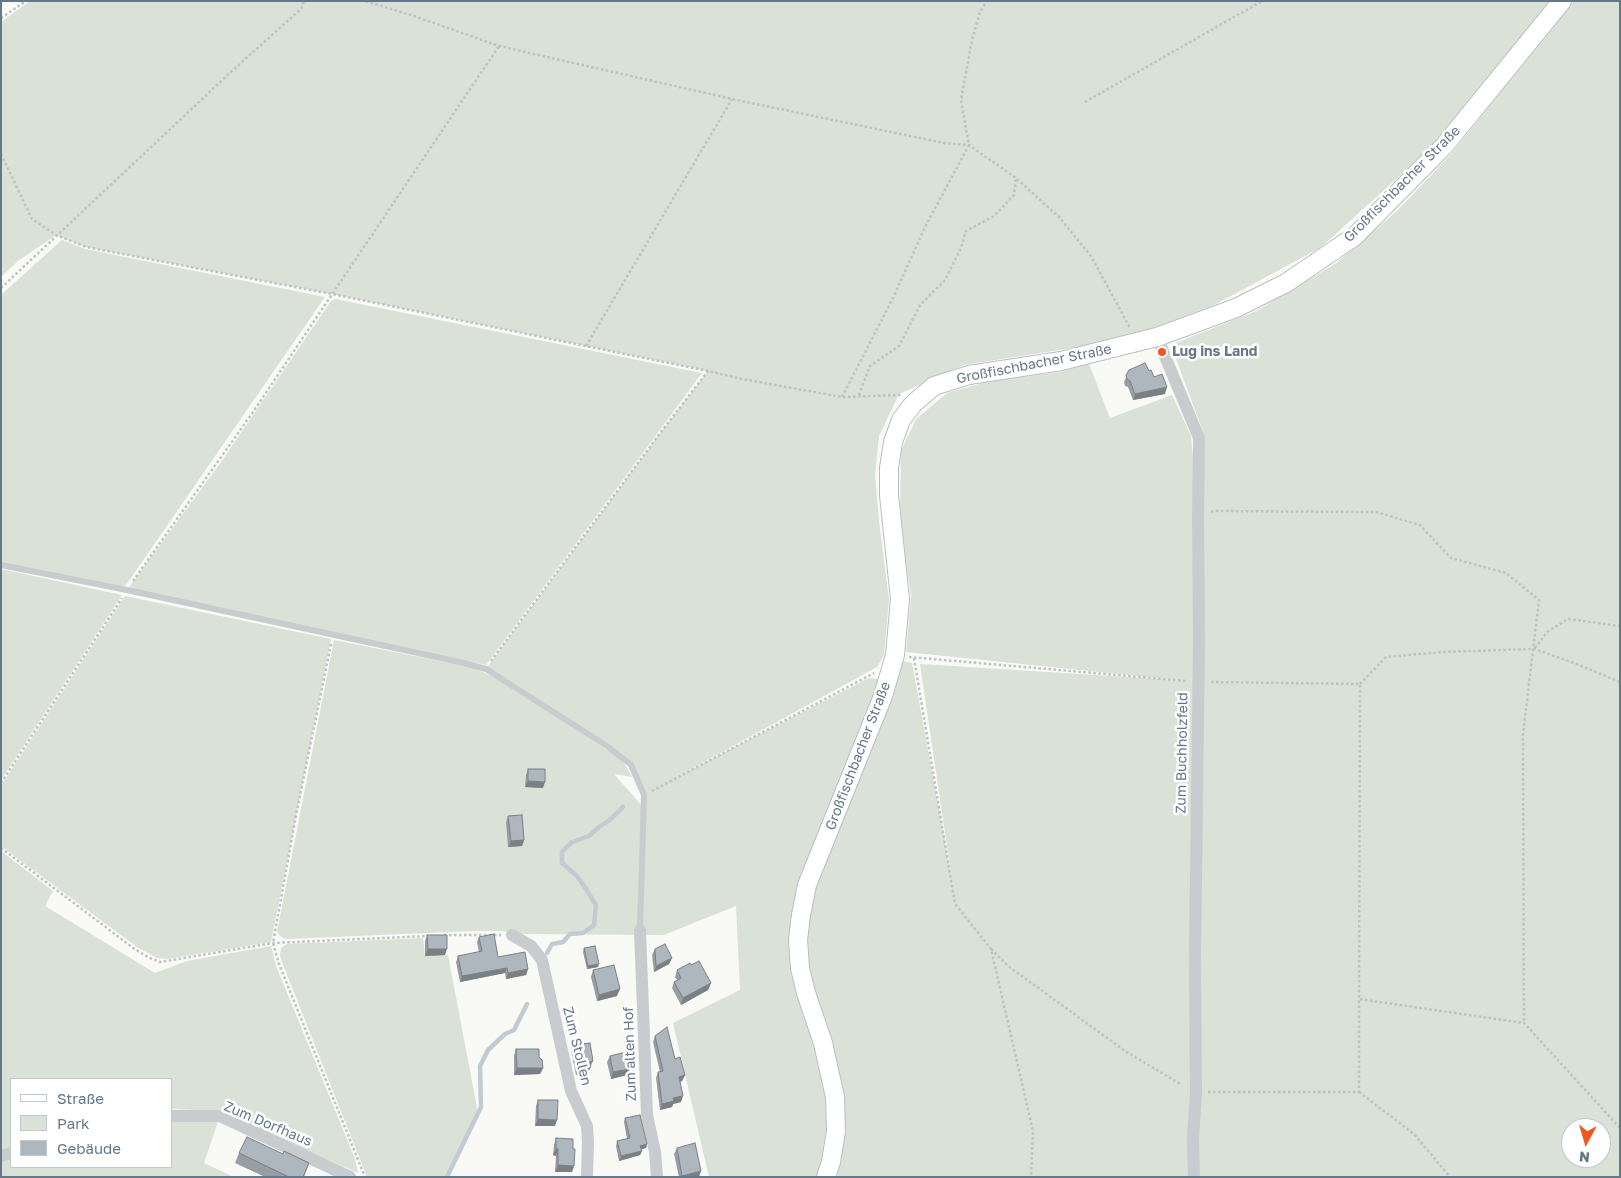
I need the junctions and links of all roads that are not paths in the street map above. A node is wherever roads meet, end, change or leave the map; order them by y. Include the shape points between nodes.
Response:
1 (1562, 1) edge
2 (1157, 338) junction
3 (1, 565) edge
4 (640, 930) joint
5 (512, 935) road end
6 (172, 1116) edge
7 (350, 1177) edge
8 (587, 1177) edge
9 (657, 1177) edge
10 (826, 1177) edge
11 (1194, 1177) edge

1 - 2 main road, Großfischbacher Straße via 1444,146 1355,236 1286,283 1236,308
2 - 10 main road, Großfischbacher Straße via 1061,361 969,375 934,386 901,420 889,468 900,599 895,655 883,696 807,885 800,916 800,968 823,1043 835,1097 836,1131
2 - 11 street, Zum Buchholzfeld via 1199,438
3 - 4 lane via 486,668 631,765 644,795
4 - 9 street, Zum alten Hof via 647,1115
5 - 8 street, Zum Stollen via 531,946 542,960 571,1091 587,1126
6 - 7 street, Zum Dorfhaus via 220,1116

